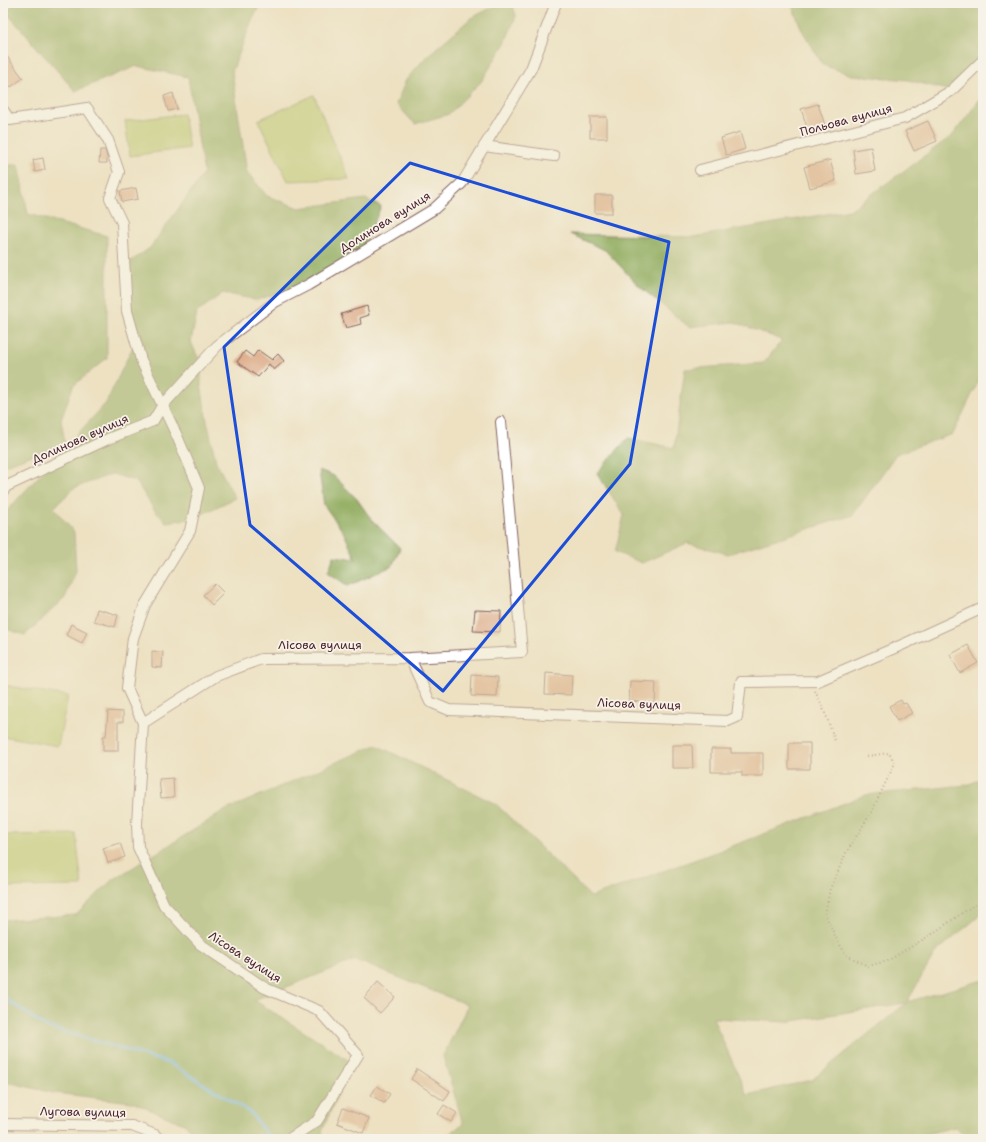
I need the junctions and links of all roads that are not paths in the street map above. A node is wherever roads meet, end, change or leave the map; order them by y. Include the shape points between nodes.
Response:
1 (556, 3) edge
2 (983, 60) edge
3 (3, 110) edge
4 (484, 146) junction
5 (554, 156) dead end
6 (700, 170) dead end
7 (162, 406) junction
8 (501, 422) dead end
9 (3, 491) edge
10 (983, 608) edge
11 (410, 658) junction
12 (142, 723) junction
13 (3, 1124) edge
14 (159, 1139) edge
15 (289, 1139) edge

1 - 4 street, Долинова вулиця via 531,69
2 - 6 street, Польова вулиця via 951,91 905,118
3 - 7 street via 10,120 87,108 108,140 119,172 110,198 122,223 127,311 140,360
4 - 5 street
4 - 7 street, Долинова вулиця via 462,184 434,209 275,302 217,346
7 - 9 street, Долинова вулиця via 153,421 108,438 7,486
7 - 12 street via 199,488 190,531 145,604 133,638 127,688
8 - 11 street via 522,652
10 - 11 street, Лісова вулиця via 818,682 741,682 737,717 728,721 449,710 430,702
11 - 12 street, Лісова вулиця via 261,659 216,676
12 - 15 street, Лісова вулиця via 138,847 164,905 200,944 265,988 319,1011 358,1055 317,1121
13 - 14 street, Лугова вулиця via 132,1126

